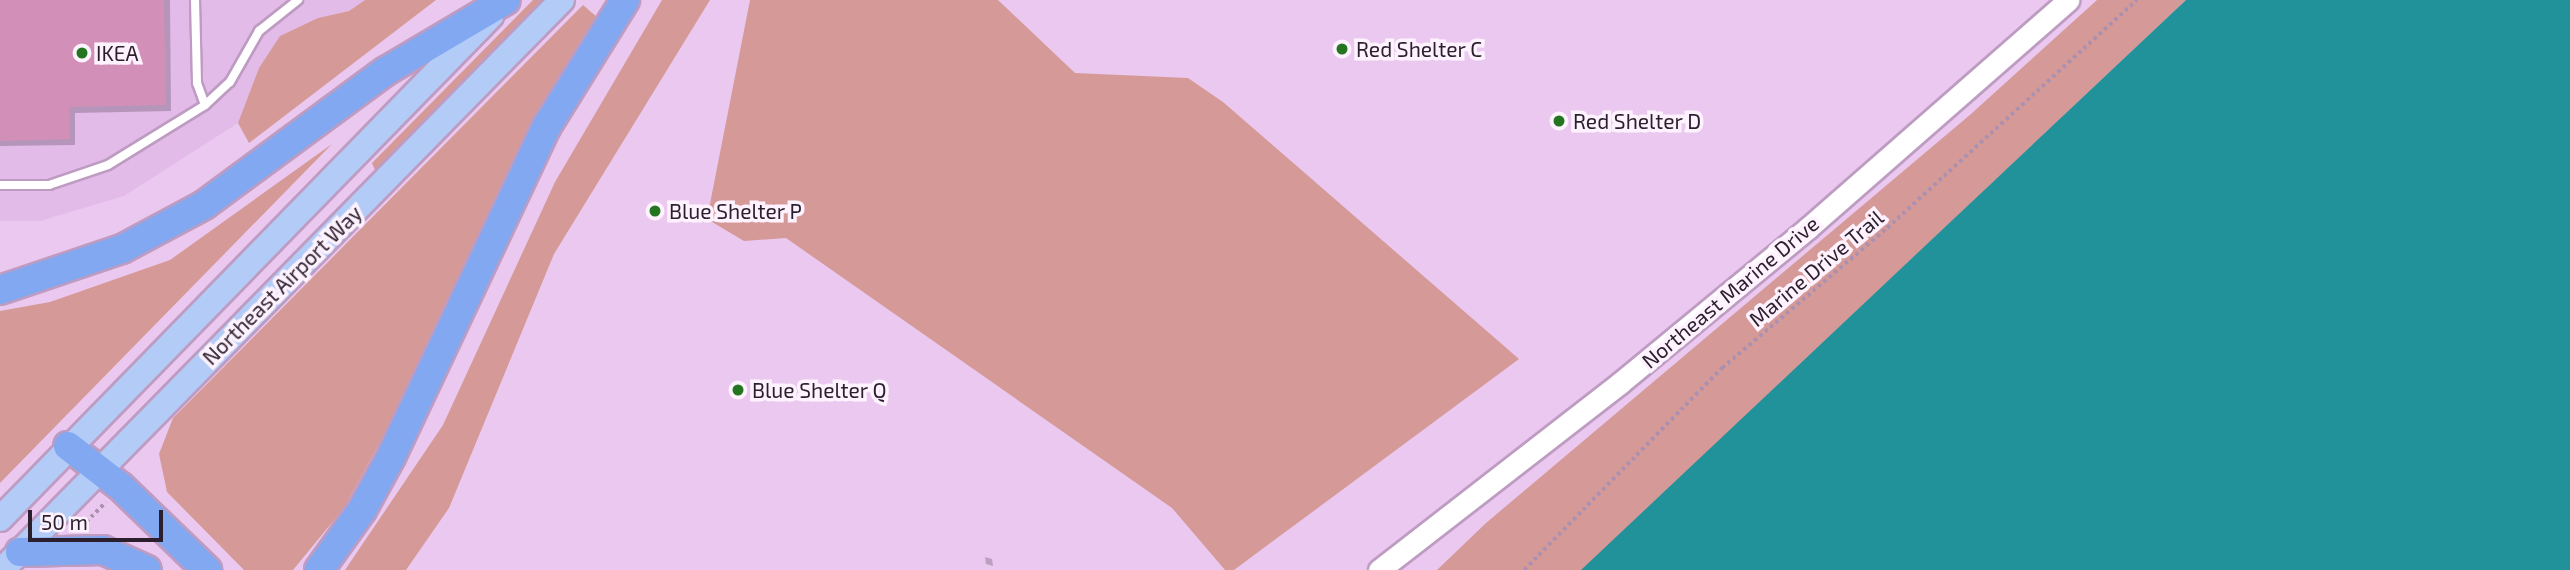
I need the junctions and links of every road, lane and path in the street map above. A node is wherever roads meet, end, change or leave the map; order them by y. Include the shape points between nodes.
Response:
1 (195, 0) edge
2 (299, 0) edge
3 (506, 0) edge
4 (562, 0) edge
5 (625, 0) edge
6 (2068, 0) edge
7 (2137, 0) edge
8 (205, 105) junction
9 (0, 185) edge
10 (0, 290) edge
11 (68, 446) junction
12 (99, 472) junction
13 (106, 502) dead end
14 (0, 519) edge
15 (81, 527) dead end
16 (11, 561) edge
17 (324, 564) edge
18 (147, 570) edge
19 (207, 570) edge
20 (1379, 570) edge
21 (1524, 570) edge

1 - 8 lane via 197,83
2 - 8 lane via 259,31 230,82
3 - 10 highway via 386,71 204,205 121,249
3 - 11 main road, Northeast Airport Way
4 - 12 main road, Northeast Airport Way
5 - 17 highway via 547,126 391,457
6 - 20 main road, Northeast Marine Drive via 1808,228 1620,383
7 - 21 path, Marine Drive Trail via 1887,228 1722,368
8 - 9 lane via 108,165 49,185
11 - 12 highway
11 - 14 main road, Northeast Airport Way
12 - 16 main road, Northeast Airport Way
12 - 19 highway via 121,487
13 - 15 path
16 - 18 highway via 103,550

